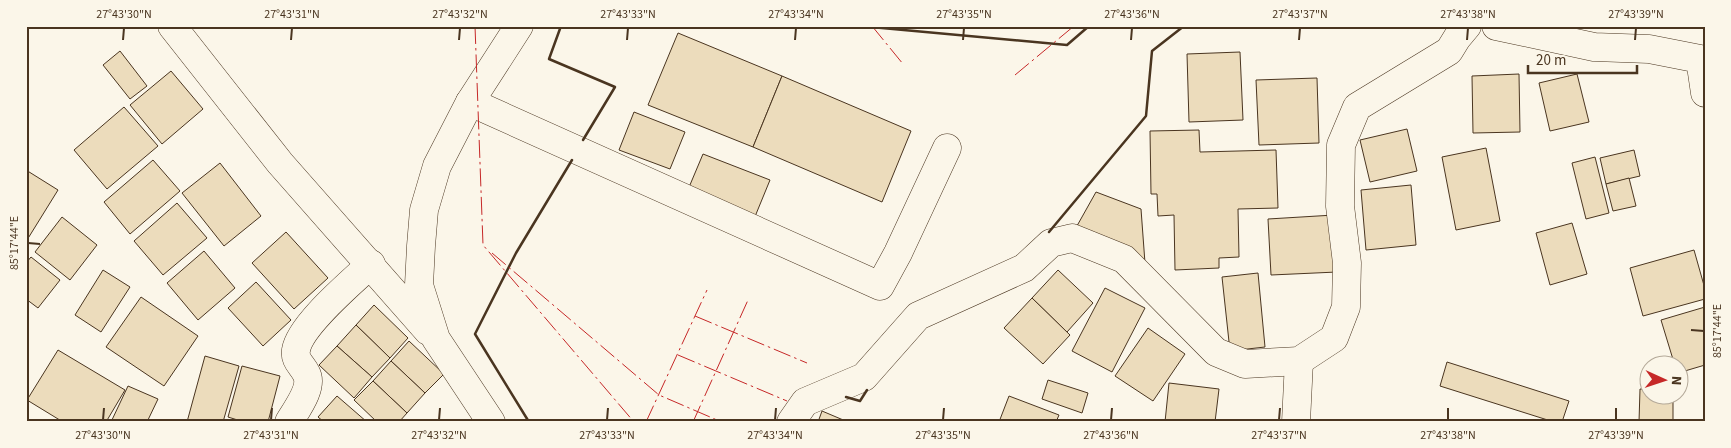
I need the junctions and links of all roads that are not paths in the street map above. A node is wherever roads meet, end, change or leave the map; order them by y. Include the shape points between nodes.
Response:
1 (172, 26) edge
2 (518, 26) edge
3 (1467, 26) edge
4 (1496, 26) edge
5 (1705, 93) edge
6 (470, 102) junction
7 (947, 148) dead end
8 (371, 264) junction
9 (436, 339) junction
10 (1299, 361) junction
11 (289, 422) edge
12 (491, 422) edge
13 (791, 422) edge
14 (1296, 422) edge

1 - 8 street via 280,163
2 - 6 street
3 - 10 street via 1449,51 1357,107 1341,145 1340,206 1347,263 1346,307 1334,338
4 - 5 street via 1594,48 1649,49 1700,60
6 - 7 street via 880,286
6 - 9 street via 436,166 424,210 419,285
8 - 9 street
8 - 11 street via 298,340 298,363 308,382 305,395
9 - 12 street
10 - 13 street via 1245,364 1216,352 1124,259 1072,238 1051,243 1024,268 918,316 864,377 805,402
10 - 14 street

